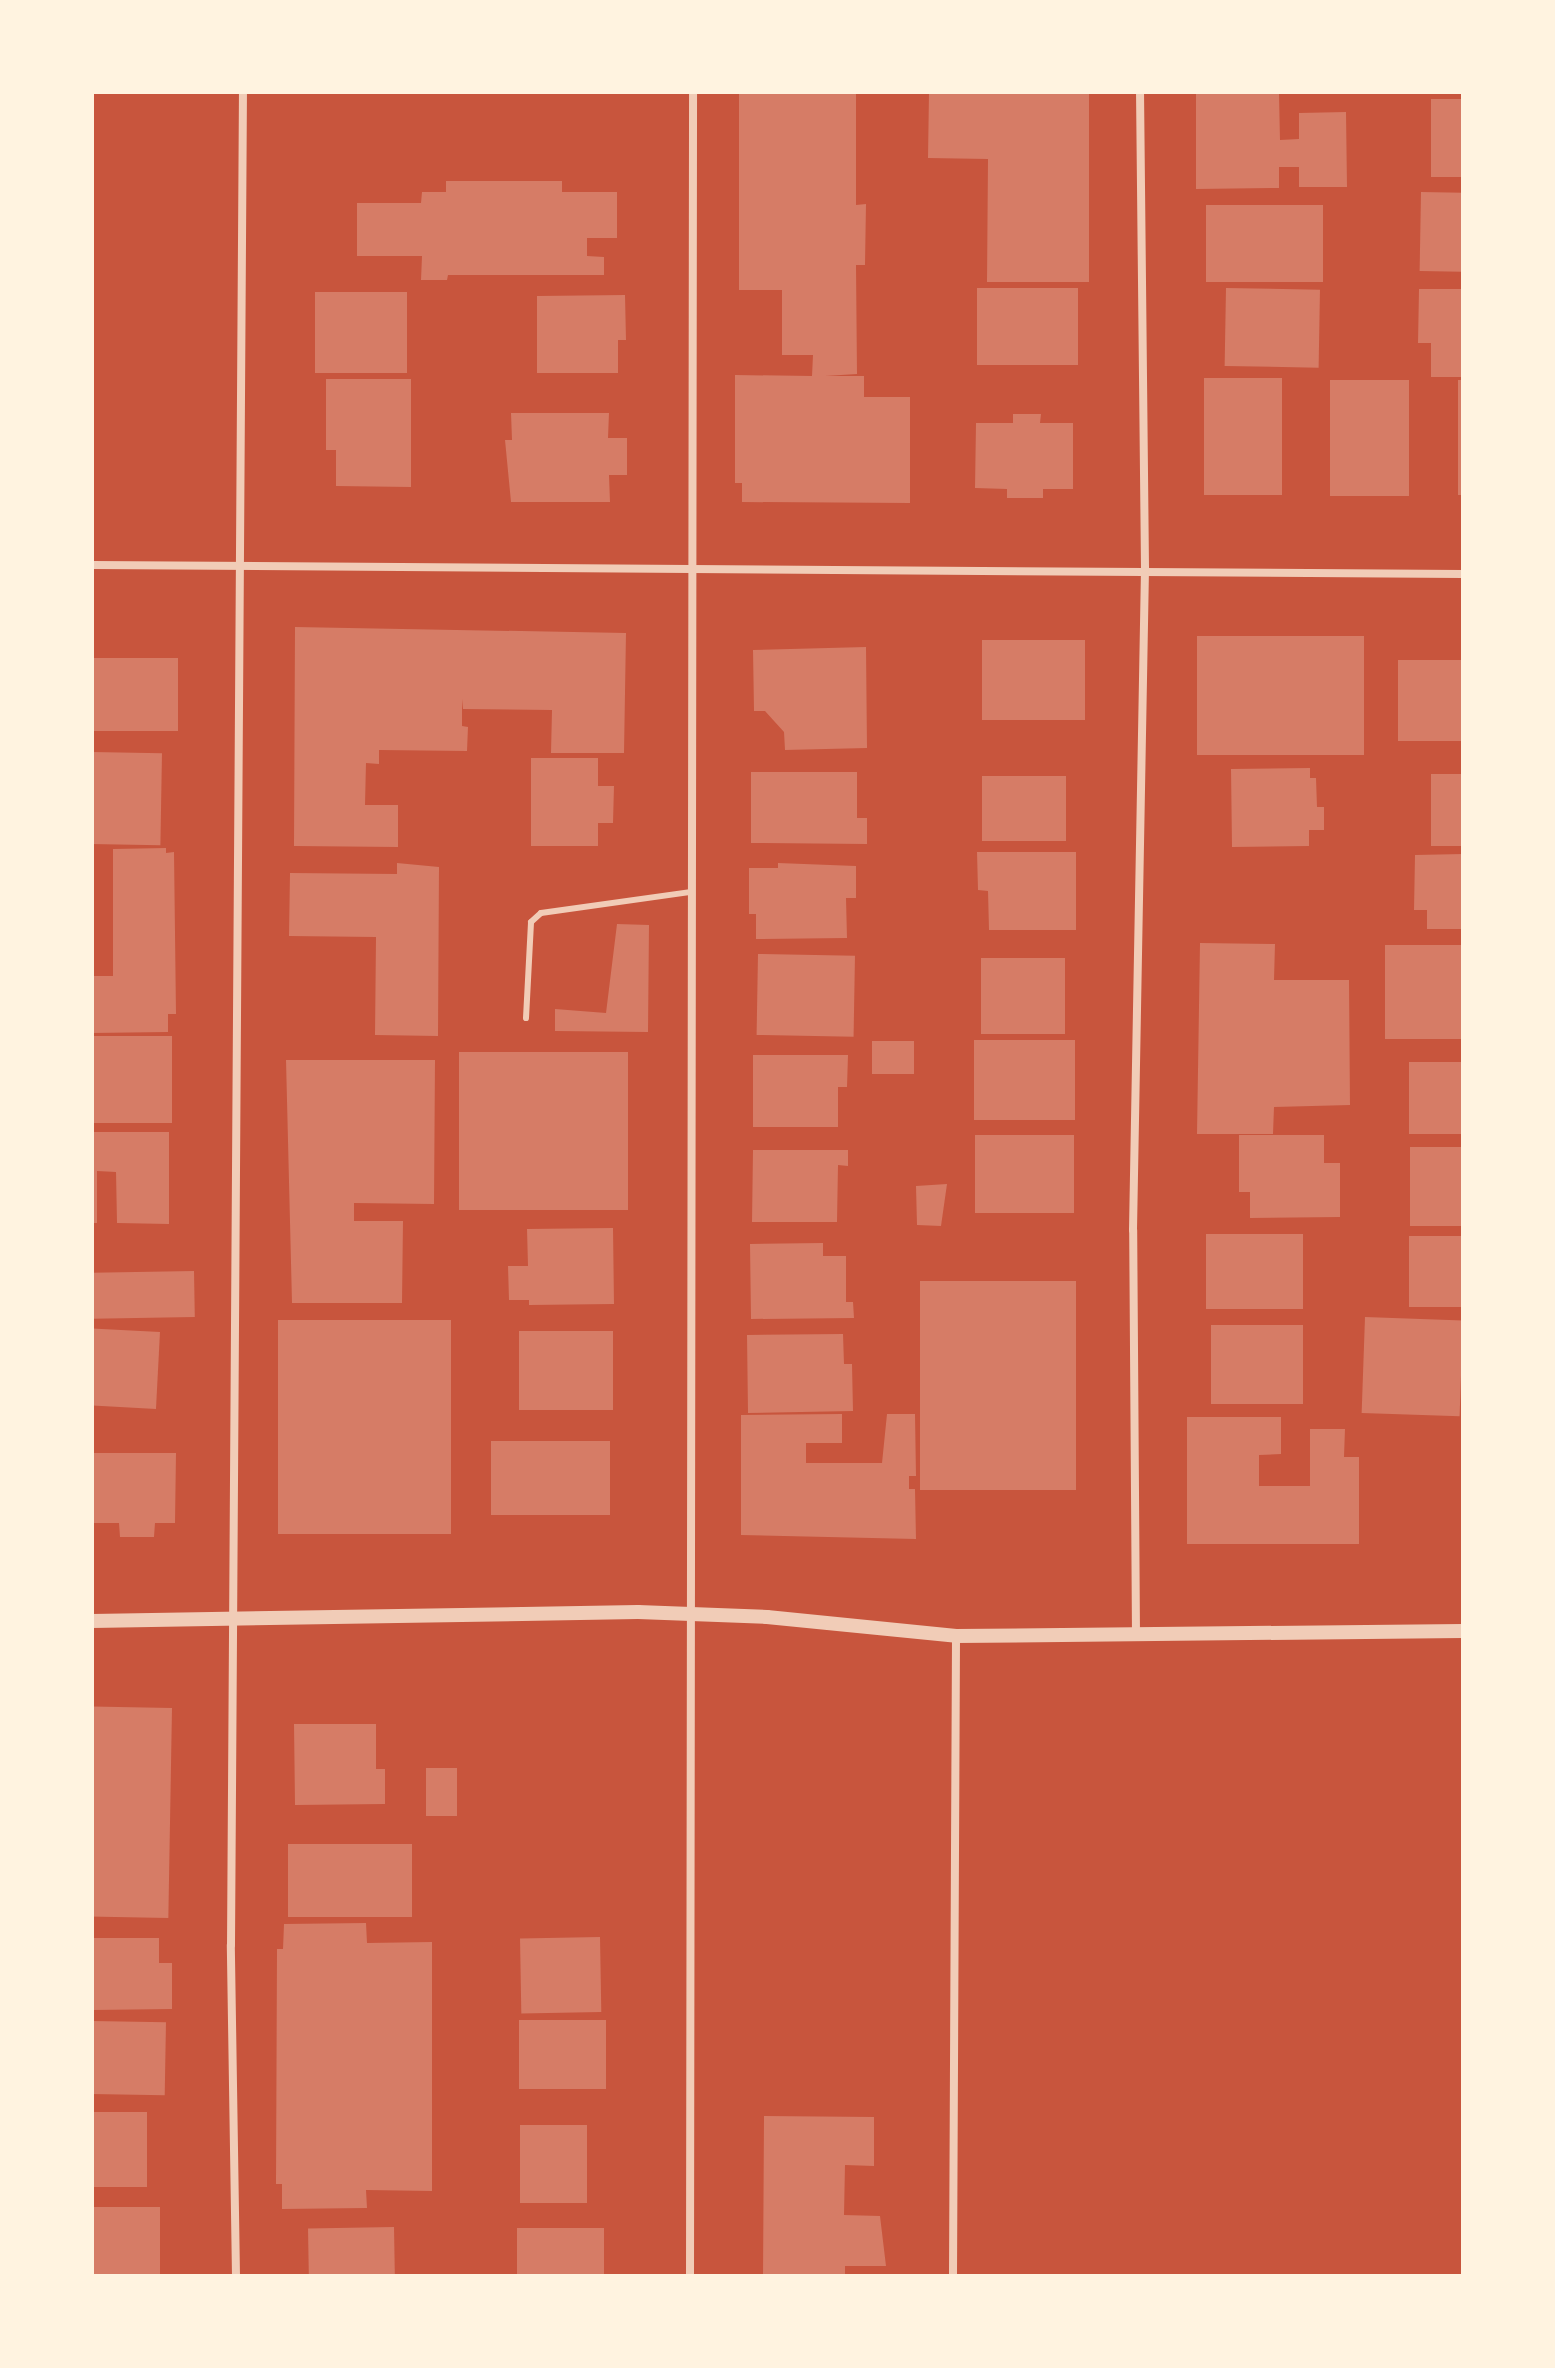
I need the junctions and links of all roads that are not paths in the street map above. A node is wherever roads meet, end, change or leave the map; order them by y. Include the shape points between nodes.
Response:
1 (243, 92) edge
2 (693, 92) edge
3 (1140, 92) edge
4 (92, 565) edge
5 (242, 566) junction
6 (1145, 568) junction
7 (692, 573) junction
8 (1463, 574) edge
9 (690, 892) junction
10 (526, 1018) dead end
11 (693, 1615) junction
12 (92, 1621) edge
13 (233, 1621) junction
14 (1463, 1631) edge
15 (1136, 1635) junction
16 (956, 1636) junction
17 (236, 2276) edge
18 (690, 2276) edge
19 (953, 2276) edge

1 - 5 street
2 - 7 street
3 - 6 street
4 - 5 street
5 - 7 street
5 - 13 street
6 - 7 street
6 - 8 street
6 - 15 street via 1133,1230
7 - 9 street
9 - 10 lane via 541,913 531,922
9 - 11 street
11 - 13 street
11 - 16 street
11 - 18 street
12 - 13 street
13 - 17 street
14 - 15 street
15 - 16 street
16 - 19 street

